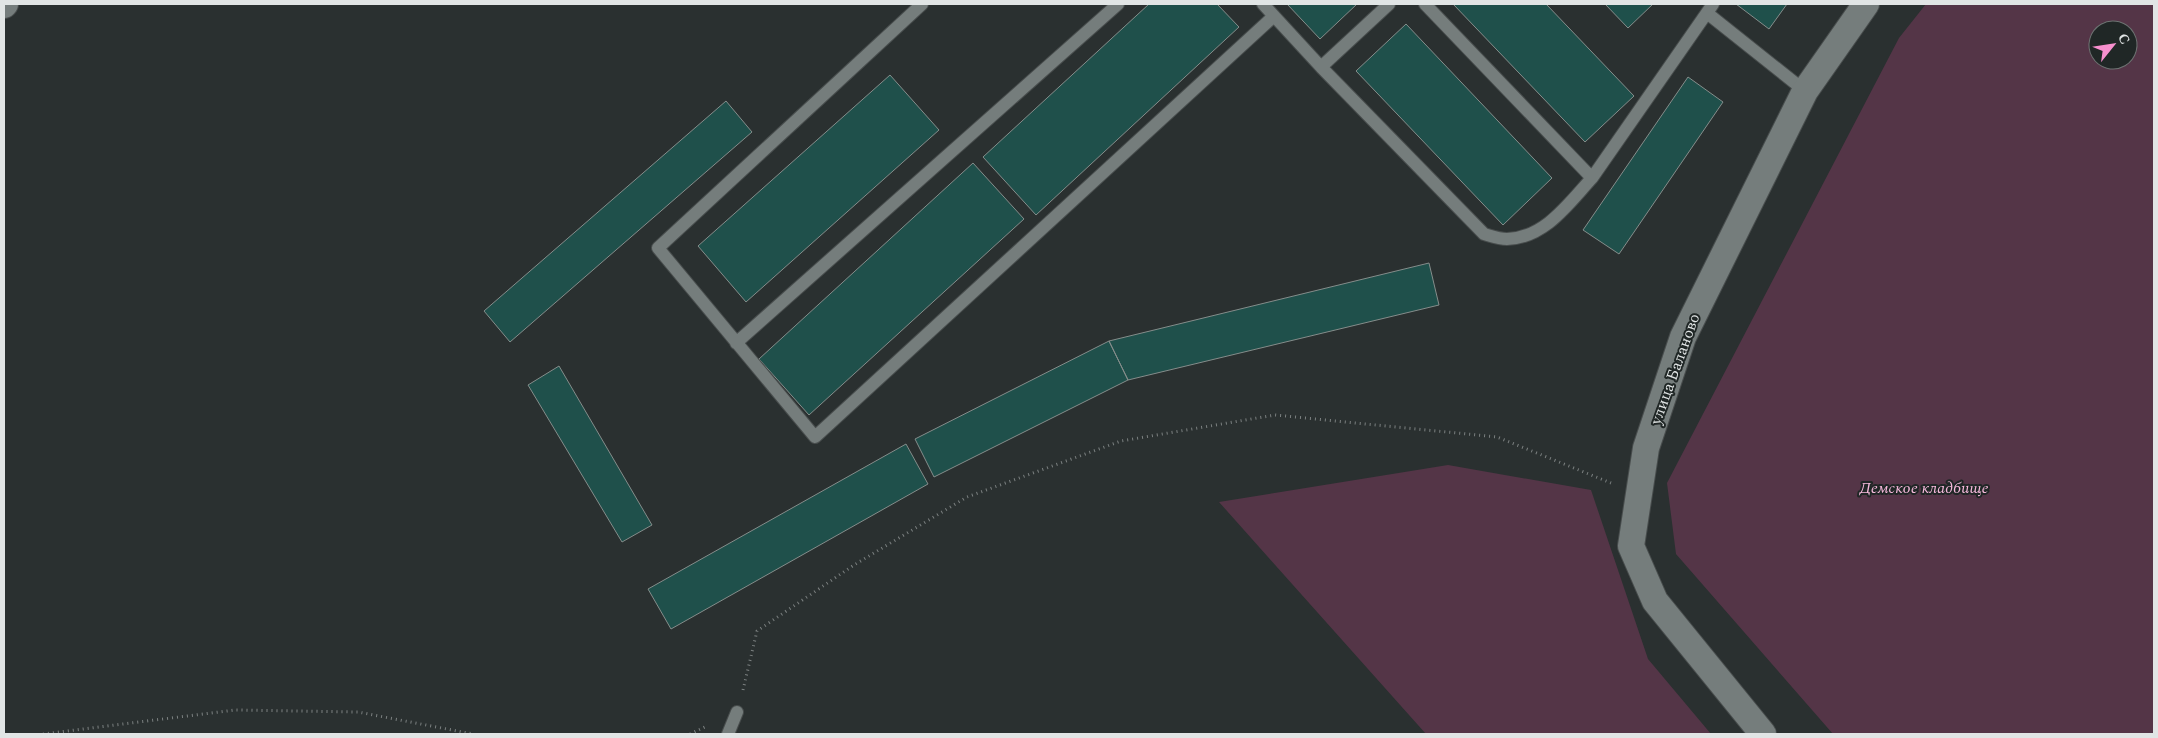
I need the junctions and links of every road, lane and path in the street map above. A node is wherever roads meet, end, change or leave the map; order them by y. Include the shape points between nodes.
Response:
1 (922, 4) edge
2 (1118, 4) edge
3 (1263, 4) edge
4 (1389, 4) edge
5 (1424, 4) edge
6 (1866, 4) edge
7 (1710, 8) edge
8 (1274, 16) junction
9 (1321, 66) junction
10 (1805, 91) junction
11 (1592, 178) junction
12 (736, 343) junction
13 (1639, 495) junction
14 (737, 712) joint
15 (43, 734) edge
16 (473, 734) edge
17 (728, 734) edge
18 (1763, 734) edge

1 - 12 lane via 658,248
2 - 12 lane
3 - 8 lane
4 - 9 lane
5 - 11 lane
6 - 10 street, улица Баланово
7 - 10 lane
7 - 11 lane
8 - 9 lane
8 - 12 lane via 815,437
9 - 11 lane via 1484,234 1506,239 1526,236 1549,224
10 - 13 street, улица Баланово via 1683,337 1646,448
13 - 14 path via 1497,436 1276,415 1121,442 967,497 854,565 757,630
13 - 18 street, улица Баланово via 1631,546 1655,601
14 - 17 lane
15 - 16 path via 235,710 358,712

